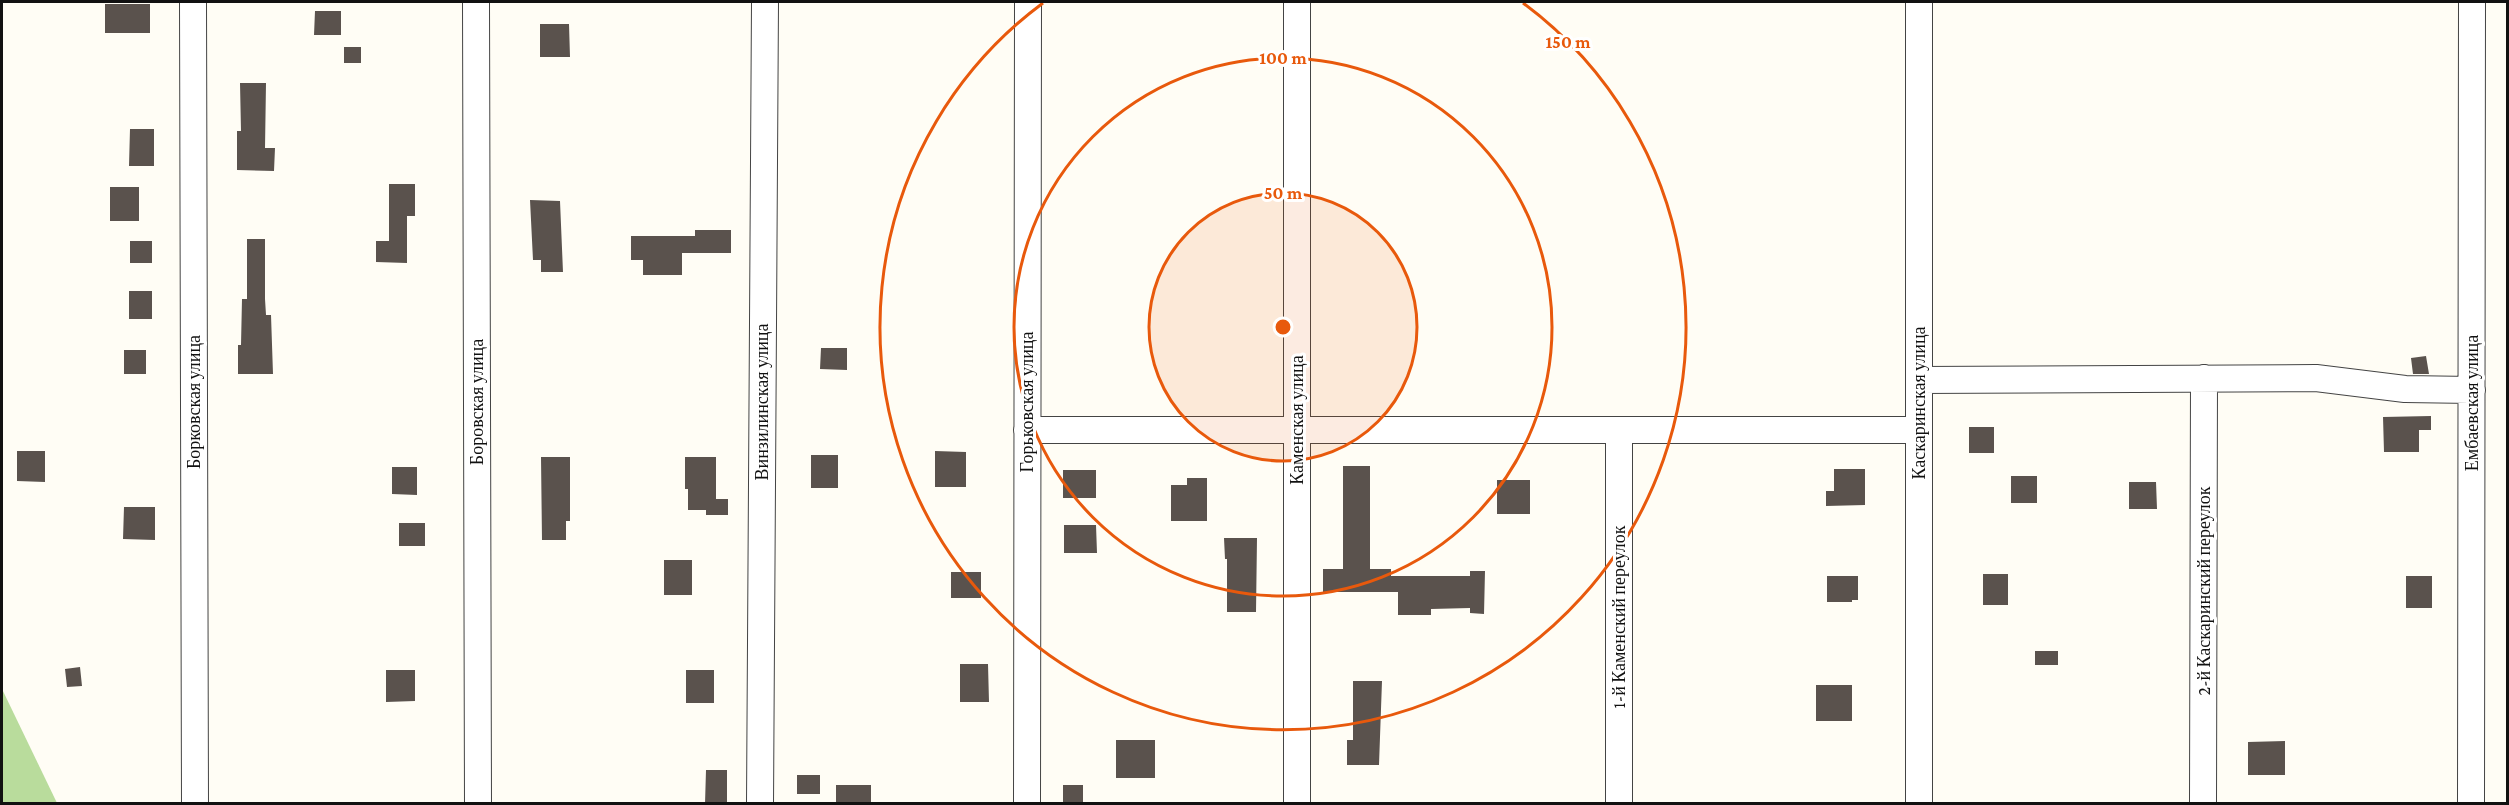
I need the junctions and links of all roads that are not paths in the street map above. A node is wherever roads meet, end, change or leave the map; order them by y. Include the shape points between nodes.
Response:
1 (194, 2) edge
2 (476, 2) edge
3 (765, 2) edge
4 (1028, 2) edge
5 (1297, 2) edge
6 (1919, 2) edge
7 (2472, 2) edge
8 (2204, 378) junction
9 (1919, 380) junction
10 (2472, 390) junction
11 (1027, 430) junction
12 (1297, 430) junction
13 (1619, 430) junction
14 (1919, 430) junction
15 (195, 804) edge
16 (478, 804) edge
17 (760, 804) edge
18 (1027, 804) edge
19 (1297, 804) edge
20 (1619, 804) edge
21 (1918, 804) edge
22 (2203, 804) edge
23 (2471, 804) edge

1 - 15 street, Борковская улица
2 - 16 street, Боровская улица
3 - 17 street, Винзилинская улица
4 - 11 street, Горьковская улица
5 - 12 street, Каменская улица
6 - 9 street, Каскаринская улица
7 - 10 street, Ембаевская улица
8 - 9 street
8 - 10 street via 2316,378 2405,389
8 - 22 street, 2-й Каскаринский переулок
9 - 14 street, Каскаринская улица
10 - 23 street, Ембаевская улица
11 - 12 street
11 - 18 street, Горьковская улица
12 - 13 street
12 - 19 street, Каменская улица
13 - 14 street
13 - 20 street, 1-й Каменский переулок
14 - 21 street, Каскаринская улица

